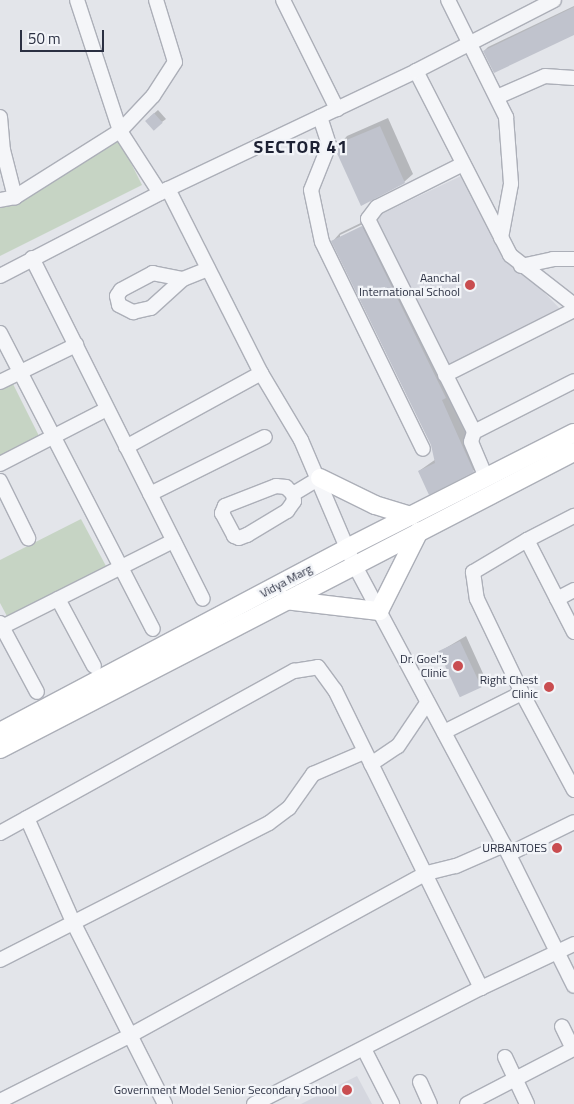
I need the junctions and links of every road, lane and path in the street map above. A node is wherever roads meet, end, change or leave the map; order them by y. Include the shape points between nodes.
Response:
1 (77, 0) edge
2 (156, 0) edge
3 (283, 0) edge
4 (448, 0) edge
5 (554, 0) edge
6 (470, 44) junction
7 (416, 71) junction
8 (574, 78) edge
9 (497, 97) junction
10 (338, 109) junction
11 (0, 116) edge
12 (320, 118) junction
13 (120, 131) junction
14 (463, 164) junction
15 (164, 191) junction
16 (15, 197) junction
17 (0, 200) edge
18 (501, 238) junction
19 (32, 258) junction
20 (574, 259) edge
21 (521, 266) junction
22 (208, 269) junction
23 (0, 276) edge
24 (183, 279) dead end
25 (574, 305) edge
26 (574, 310) edge
27 (0, 333) edge
28 (76, 345) junction
29 (20, 373) junction
30 (261, 373) junction
31 (445, 375) junction
32 (574, 381) edge
33 (0, 382) edge
34 (107, 409) junction
35 (474, 432) junction
36 (574, 433) edge
37 (53, 437) junction
38 (265, 437) dead end
39 (126, 447) junction
40 (423, 449) dead end
41 (574, 452) edge
42 (0, 464) edge
43 (320, 478) junction
44 (486, 478) junction
45 (0, 481) edge
46 (150, 494) junction
47 (292, 494) junction
48 (574, 516) edge
49 (414, 524) junction
50 (28, 538) dead end
51 (527, 540) junction
52 (173, 541) junction
53 (350, 556) junction
54 (121, 569) junction
55 (574, 590) edge
56 (58, 599) junction
57 (557, 599) junction
58 (203, 600) dead end
59 (285, 600) junction
60 (379, 611) junction
61 (1, 626) edge
62 (153, 629) dead end
63 (574, 632) edge
64 (94, 666) dead end
65 (37, 692) dead end
66 (522, 693) junction
67 (427, 702) junction
68 (0, 732) edge
69 (444, 732) junction
70 (0, 749) edge
71 (367, 758) junction
72 (574, 790) edge
73 (27, 818) junction
74 (574, 822) edge
75 (0, 833) edge
76 (506, 850) junction
77 (427, 873) junction
78 (73, 922) junction
79 (574, 944) edge
80 (557, 952) junction
81 (0, 960) edge
82 (574, 986) edge
83 (481, 988) junction
84 (562, 1026) dead end
85 (129, 1036) junction
86 (364, 1049) junction
87 (505, 1057) dead end
88 (515, 1079) junction
89 (420, 1082) dead end
90 (0, 1101) edge
91 (165, 1104) edge
92 (254, 1104) edge
93 (392, 1104) edge
94 (430, 1104) edge
95 (467, 1104) edge
96 (527, 1104) edge

1 - 13 street
2 - 13 street via 175,62 153,96
3 - 10 street
4 - 6 street
5 - 6 street
6 - 7 street
6 - 9 street
7 - 10 street
7 - 14 street
8 - 9 street via 545,76
9 - 18 street via 509,132 511,175 510,203
10 - 12 street
11 - 16 street
12 - 15 street
12 - 40 street via 329,145 311,190 322,242
13 - 15 street
13 - 16 street
14 - 18 street
14 - 31 street via 377,207 368,219
15 - 19 street
15 - 22 street
16 - 17 street
18 - 21 street
19 - 23 street
19 - 28 street
20 - 21 street via 553,259
21 - 25 street
22 - 24 street
22 - 30 street
26 - 31 street
27 - 29 street
28 - 29 street
28 - 34 street
29 - 33 street
29 - 37 street
30 - 39 street
30 - 43 street
31 - 35 street
32 - 35 street
34 - 37 street
34 - 39 street
35 - 44 street via 471,442
36 - 44 main road, Vidya Marg
37 - 42 street
37 - 54 street
38 - 46 street
39 - 46 street
41 - 49 main road, Vidya Marg
43 - 47 street
43 - 49 main road
43 - 53 street
44 - 49 main road, Vidya Marg
45 - 50 street
46 - 52 street
47 - 47 street via 294,501 287,511 239,538 234,536 222,513 225,506 276,486 286,487
48 - 51 street
49 - 53 main road, Vidya Marg
49 - 60 main road
51 - 57 street
51 - 66 street via 479,567 471,577 477,599
52 - 54 street
52 - 58 street
53 - 59 main road, Vidya Marg
53 - 60 street
53 - 68 main road, Vidya Marg
54 - 56 street
54 - 62 street
55 - 57 street
56 - 61 street
56 - 64 street
57 - 63 street
59 - 60 main road
59 - 70 main road, Vidya Marg
60 - 67 street
61 - 65 street
66 - 69 street
66 - 72 street
67 - 69 street
67 - 71 street via 404,738 380,760
69 - 76 street
71 - 73 street via 327,676 318,667 302,668
71 - 77 street
71 - 78 street via 313,774 288,808 269,824
73 - 75 street
73 - 78 street
74 - 76 street
76 - 77 street
76 - 80 street
77 - 83 street
77 - 85 street
78 - 81 street
78 - 85 street
79 - 80 street
80 - 82 street
80 - 83 street
83 - 86 street
84 - 88 street via 573,1049
85 - 90 street
85 - 91 street
86 - 92 street
86 - 93 street
87 - 88 street
88 - 95 street
88 - 96 street
89 - 94 street

